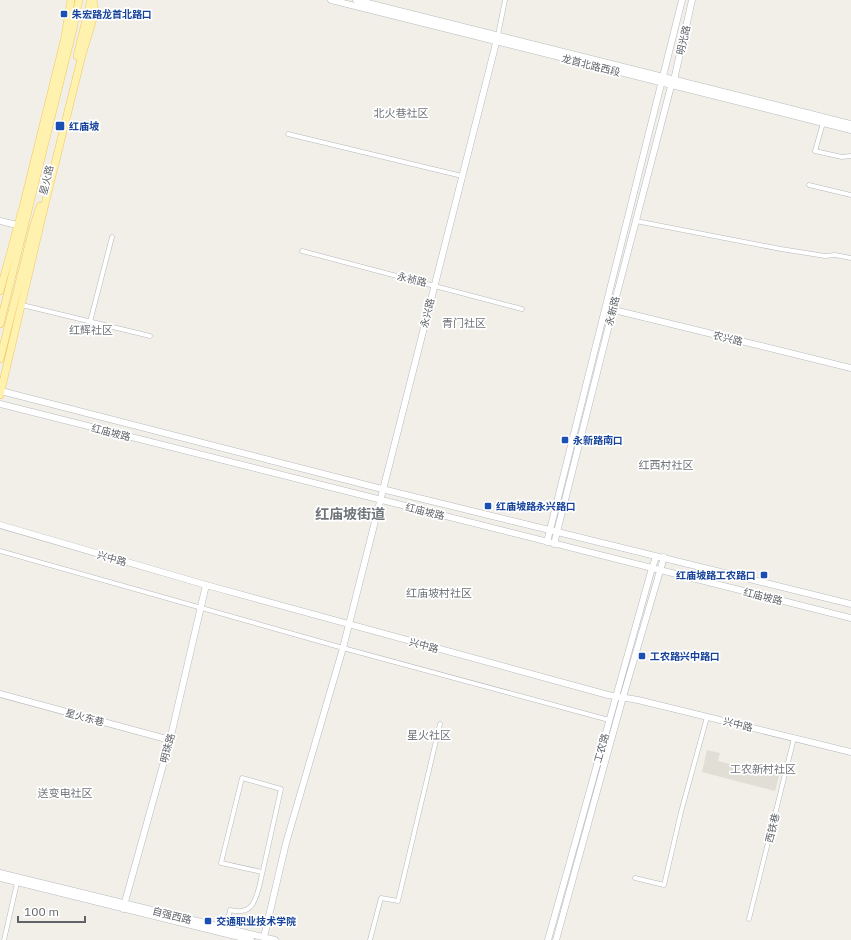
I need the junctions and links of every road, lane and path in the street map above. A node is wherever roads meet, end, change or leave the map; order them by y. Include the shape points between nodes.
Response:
1 (71, 0) edge
2 (79, 0) edge
3 (92, 0) edge
4 (331, 0) edge
5 (356, 0) edge
6 (505, 0) edge
7 (682, 0) edge
8 (692, 0) edge
9 (67, 22) junction
10 (497, 38) junction
11 (68, 48) junction
12 (663, 80) junction
13 (672, 83) junction
14 (55, 89) junction
15 (823, 124) junction
16 (851, 124) edge
17 (851, 130) edge
18 (288, 134) dead end
19 (41, 145) junction
20 (851, 156) edge
21 (462, 176) junction
22 (809, 185) dead end
23 (26, 192) junction
24 (42, 195) junction
25 (851, 195) edge
26 (29, 209) junction
27 (42, 218) junction
28 (0, 221) edge
29 (636, 221) junction
30 (17, 225) junction
31 (112, 237) dead end
32 (302, 250) dead end
33 (851, 258) edge
34 (434, 284) junction
35 (0, 291) edge
36 (22, 305) junction
37 (605, 307) junction
38 (522, 309) dead end
39 (613, 309) junction
40 (90, 322) junction
41 (0, 324) edge
42 (150, 336) dead end
43 (0, 359) edge
44 (851, 368) edge
45 (0, 392) edge
46 (0, 404) edge
47 (382, 488) junction
48 (379, 500) junction
49 (0, 525) edge
50 (550, 530) junction
51 (558, 532) junction
52 (547, 542) junction
53 (554, 544) junction
54 (0, 550) edge
55 (656, 557) junction
56 (664, 558) junction
57 (652, 568) junction
58 (660, 570) junction
59 (206, 585) junction
60 (851, 604) edge
61 (200, 606) junction
62 (851, 618) edge
63 (348, 625) junction
64 (343, 648) junction
65 (0, 694) edge
66 (615, 696) junction
67 (623, 697) junction
68 (707, 717) junction
69 (609, 720) junction
70 (440, 724) dead end
71 (794, 738) junction
72 (170, 740) junction
73 (851, 752) edge
74 (262, 872) junction
75 (0, 873) edge
76 (0, 878) edge
77 (635, 878) dead end
78 (17, 883) junction
79 (124, 906) junction
80 (749, 919) dead end
81 (226, 928) junction
82 (264, 937) junction
83 (4, 940) edge
84 (251, 940) edge
85 (275, 940) edge
86 (370, 940) edge
87 (548, 940) edge
88 (556, 940) edge

1 - 9 main road
2 - 11 main road, 星火路
3 - 24 main road, 星火路
3 - 27 main road via 95,12
4 - 10 main road, 龙首北路西段
5 - 10 main road, 龙首北路西段
6 - 10 street, 永兴路
7 - 12 main road, 明光路
8 - 13 main road, 明光路
9 - 11 main road
9 - 14 main road
10 - 12 main road, 龙首北路西段
10 - 21 main road, 永兴路
11 - 14 main road, 星火路
12 - 13 main road, 龙首北路西段
12 - 37 main road, 永新路
13 - 15 main road, 龙首北路西段
13 - 16 main road, 龙首北路西段
13 - 29 main road, 永新路
14 - 19 main road, 星火路
15 - 17 main road, 龙首北路西段
15 - 20 street via 815,151 842,157
18 - 21 street
19 - 23 main road
19 - 26 main road, 星火路
21 - 34 main road, 永兴路
22 - 25 street
23 - 26 main road
23 - 30 main road
24 - 27 main road
24 - 43 main road, 星火路
26 - 41 main road, 星火路
27 - 36 main road
28 - 30 main road
29 - 33 street via 781,249
29 - 39 main road, 永新路
30 - 35 main road
31 - 40 street
32 - 34 street, 永祯路
34 - 38 street, 永祯路
34 - 47 main road, 永兴路
36 - 40 street
36 - 45 main road
37 - 39 main road, 农兴路
37 - 50 main road, 永新路
39 - 44 main road, 农兴路
39 - 51 main road, 永新路
40 - 42 street
45 - 47 main road, 红庙坡路
46 - 48 main road, 红庙坡路
47 - 48 main road, 永兴路
47 - 50 main road, 红庙坡路
48 - 52 main road, 红庙坡路
48 - 63 main road, 永兴路
49 - 59 main road, 兴中路
50 - 51 main road, 红庙坡路
50 - 52 main road, 永新路
51 - 53 main road, 永新路
51 - 55 main road, 红庙坡路
52 - 53 main road, 红庙坡路
53 - 57 main road, 红庙坡路
54 - 61 street
55 - 56 main road, 红庙坡路
55 - 57 main road, 工农路
56 - 58 main road, 工农路
56 - 60 main road, 红庙坡路
57 - 58 main road, 红庙坡路
57 - 66 main road, 工农路
58 - 62 main road, 红庙坡路
58 - 67 main road, 工农路
59 - 61 main road, 明珠路
59 - 63 main road, 兴中路
61 - 64 street
61 - 72 main road, 明珠路
63 - 64 main road, 永兴路
63 - 66 main road, 兴中路
64 - 69 street
64 - 82 main road, 永兴路 via 286,843
65 - 72 main road, 星火东巷
66 - 67 main road, 兴中路
66 - 69 main road, 工农路
67 - 68 main road, 兴中路
67 - 88 main road, 工农路
68 - 71 main road, 兴中路
68 - 77 street via 664,884
69 - 87 main road, 工农路
70 - 86 street via 398,901 381,898
71 - 73 main road, 兴中路
71 - 80 street, 西铁巷
72 - 79 main road, 明珠路
74 - 74 street via 281,788 242,778 221,863
74 - 81 street via 252,906 242,911 230,910
75 - 79 main road, 自强西路
76 - 78 main road, 自强西路
78 - 79 main road, 自强西路
78 - 83 street
79 - 81 main road, 自强西路
79 - 84 main road, 自强西路
81 - 82 main road, 自强西路
82 - 85 main road, 自强西路

